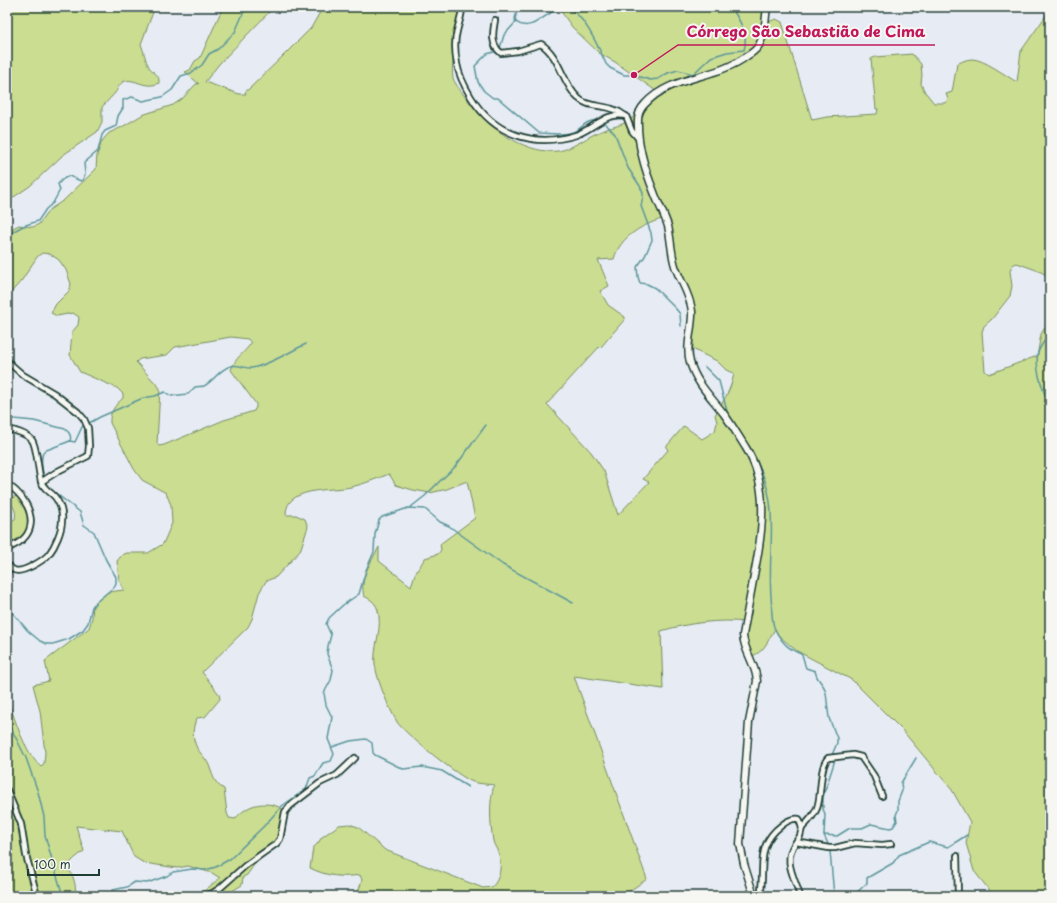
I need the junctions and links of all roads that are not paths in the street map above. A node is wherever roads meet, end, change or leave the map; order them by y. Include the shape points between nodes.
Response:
1 (462, 7) edge
2 (766, 7) edge
3 (495, 20) dead end
4 (626, 116) junction
5 (639, 140) junction
6 (7, 362) edge
7 (7, 429) edge
8 (41, 482) junction
9 (7, 484) edge
10 (7, 548) edge
11 (7, 564) edge
12 (355, 758) dead end
13 (7, 790) edge
14 (882, 796) dead end
15 (802, 828) junction
16 (796, 842) junction
17 (891, 844) dead end
18 (957, 856) dead end
19 (37, 896) edge
20 (201, 896) edge
21 (754, 896) edge
22 (760, 896) edge
23 (800, 896) edge
24 (958, 896) edge

1 - 4 street via 455,46 457,65 462,82 477,107 494,124 511,134 553,140 583,132 618,114
2 - 5 street via 764,34 753,52 738,63 720,71 659,91 639,112
3 - 4 street via 493,41 501,53 541,44 561,68 578,99 585,103 613,108
4 - 5 street
5 - 21 street via 649,179 667,223 674,263 688,294 692,324 689,360 703,388 724,414 747,450 757,471 761,490 761,536 743,635 757,681 749,722 741,830 742,854
6 - 8 street via 78,412 88,428 88,456
7 - 8 street via 12,429 33,441
8 - 11 street via 55,497 61,510 62,521 56,541 48,555 30,567 18,571
9 - 10 street via 22,498 32,525 26,536
12 - 20 street via 337,775 320,783 290,806 285,812 280,839 276,844 246,865 219,889
13 - 19 street via 21,824
14 - 15 street via 874,776 861,756 828,758 823,767 817,808 810,821
15 - 16 street
15 - 22 street via 799,819 795,818 784,823 771,836 763,855
16 - 17 street via 829,848 855,844
16 - 23 street via 790,852 789,863
18 - 24 street

